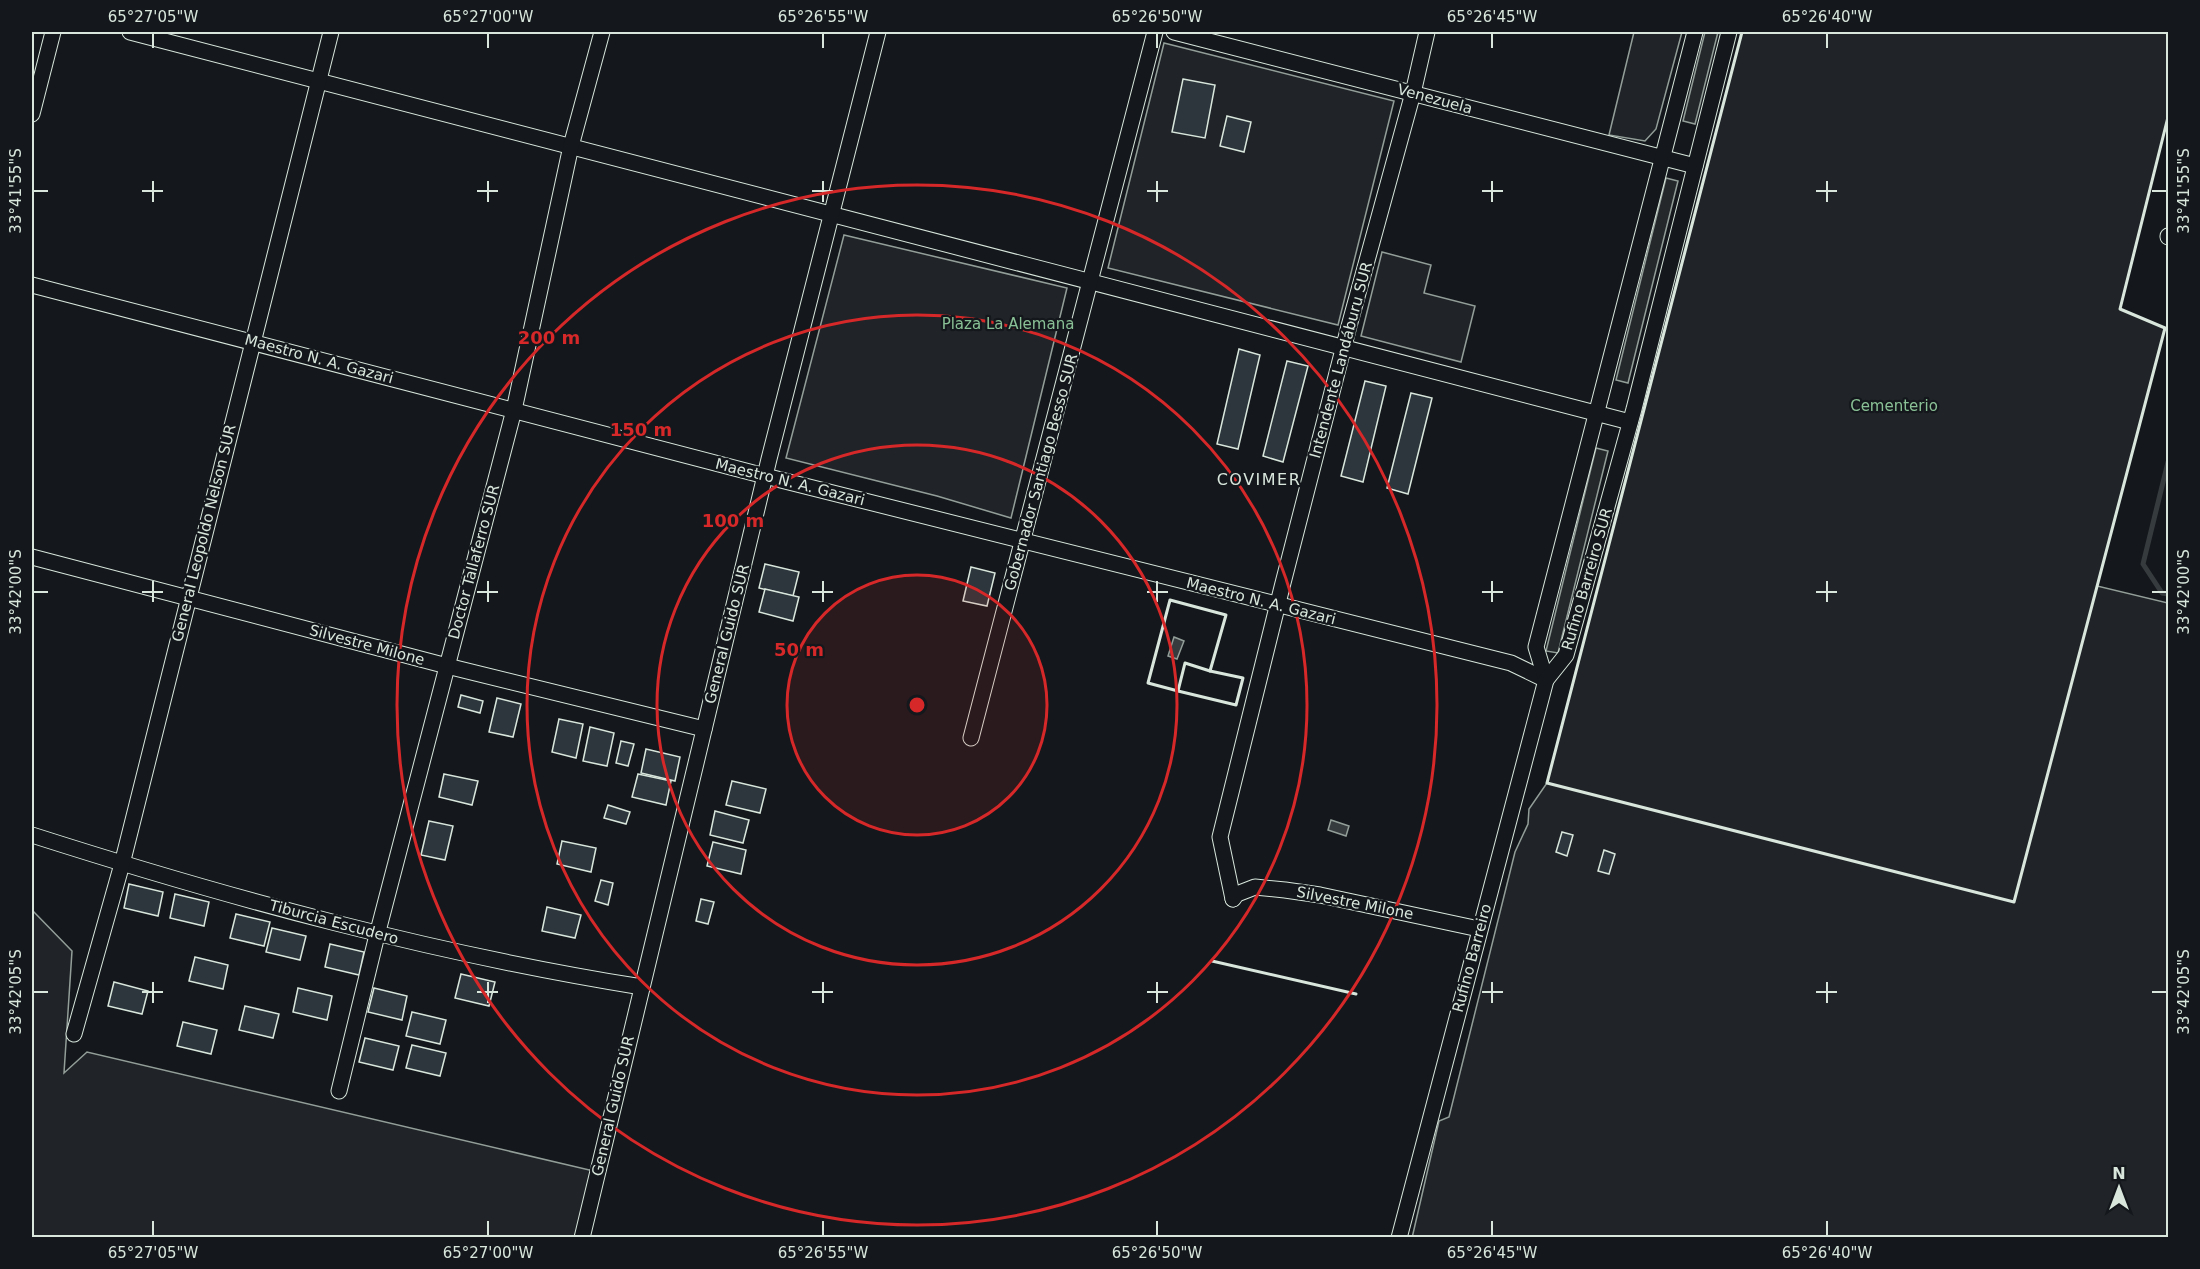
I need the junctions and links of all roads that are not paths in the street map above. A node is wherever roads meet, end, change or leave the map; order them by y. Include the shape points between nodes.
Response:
1 (53, 32) edge
2 (130, 32) edge
3 (331, 32) edge
4 (602, 32) edge
5 (878, 32) edge
6 (1155, 32) edge
7 (1174, 32) edge
8 (1427, 32) edge
9 (1695, 32) edge
10 (1729, 32) edge
11 (319, 81) junction
12 (1413, 93) junction
13 (32, 114) edge
14 (571, 146) junction
15 (1664, 158) junction
16 (1695, 166) junction
17 (830, 214) junction
18 (1091, 282) junction
19 (32, 285) edge
20 (252, 342) junction
21 (1344, 348) junction
22 (514, 410) junction
23 (1597, 413) junction
24 (1630, 422) junction
25 (765, 476) junction
26 (1024, 541) junction
27 (32, 557) edge
28 (188, 598) junction
29 (1277, 605) junction
30 (447, 666) junction
31 (1546, 680) junction
32 (704, 729) junction
33 (971, 738) dead end
34 (32, 835) edge
35 (122, 864) junction
36 (1233, 899) joint
37 (1479, 928) junction
38 (377, 935) junction
39 (642, 987) junction
40 (74, 1034) dead end
41 (339, 1091) dead end
42 (582, 1238) edge
43 (1400, 1238) edge

1 - 13 street
2 - 11 street
3 - 11 street, General Leopoldo Nelson SUR
4 - 14 street, Doctor Tallaferro SUR
5 - 17 street, General Guido SUR
6 - 18 street, Gobernador Santiago Besso SUR
7 - 12 street, Venezuela
8 - 12 street, Intendente Landáburu SUR
9 - 15 street, Rufino Barreiro SUR
10 - 16 street, Rufino Barreiro SUR
11 - 14 street
11 - 20 street, General Leopoldo Nelson SUR
12 - 15 street, Venezuela
12 - 21 street, Intendente Landáburu SUR
14 - 17 street
14 - 22 street, Doctor Tallaferro SUR
15 - 16 street, Venezuela
15 - 23 street, Rufino Barreiro SUR
16 - 24 street, Rufino Barreiro SUR
17 - 18 street
17 - 25 street, General Guido SUR
18 - 21 street
18 - 26 street, Gobernador Santiago Besso SUR
19 - 20 street, Maestro N. A. Gazari
20 - 22 street, Maestro N. A. Gazari
20 - 28 street, General Leopoldo Nelson SUR
21 - 23 street
21 - 29 street, Intendente Landáburu SUR
22 - 25 street, Maestro N. A. Gazari
22 - 30 street, Doctor Tallaferro SUR
23 - 24 street
23 - 31 street, Rufino Barreiro SUR via 1536,647
24 - 31 street, Rufino Barreiro SUR via 1566,655
25 - 26 street, Maestro N. A. Gazari
25 - 32 street, General Guido SUR
26 - 29 street, Maestro N. A. Gazari
26 - 33 street, Gobernador Santiago Besso SUR
27 - 28 street, Silvestre Milone
28 - 30 street, Silvestre Milone
28 - 35 street, General Leopoldo Nelson SUR
29 - 31 street, Maestro N. A. Gazari via 1511,663
29 - 36 street, Intendente Landáburu SUR via 1220,837
30 - 32 street, Silvestre Milone
30 - 38 street, Doctor Tallaferro SUR
31 - 37 street, Rufino Barreiro
32 - 39 street, General Guido SUR
34 - 35 street, Tiburcia Escudero
35 - 38 street, Tiburcia Escudero
35 - 40 street, General Leopoldo Nelson SUR
36 - 37 street, Silvestre Milone via 1255,887 1286,890
37 - 43 street, Rufino Barreiro
38 - 39 street, Tiburcia Escudero via 564,975
38 - 41 street, Doctor Tallaferro SUR
39 - 42 street, General Guido SUR

